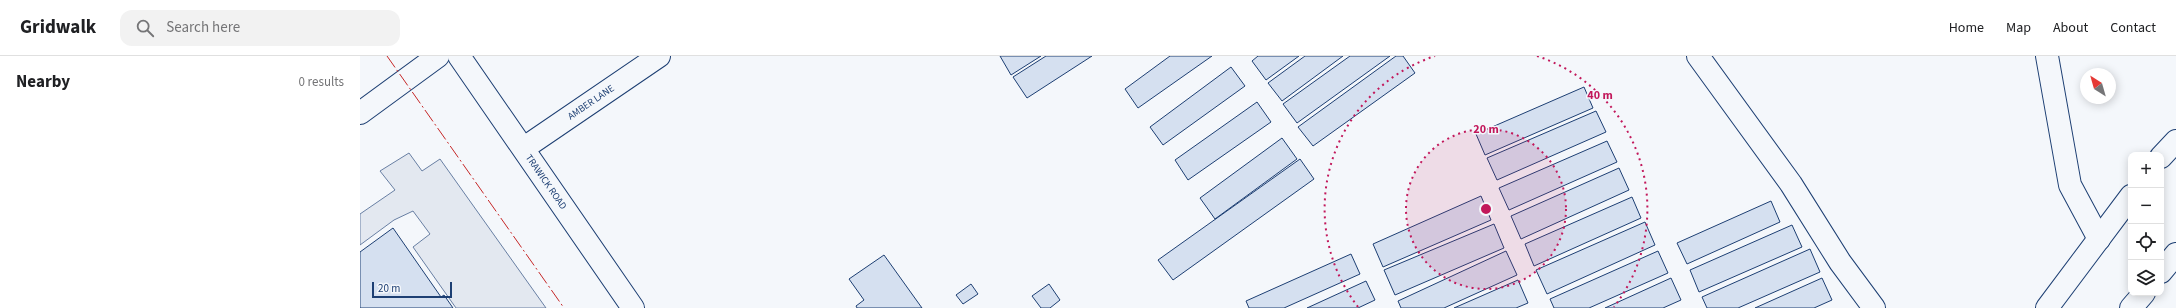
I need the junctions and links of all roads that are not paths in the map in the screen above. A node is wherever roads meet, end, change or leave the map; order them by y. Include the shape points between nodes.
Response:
1 (438, 56) edge
2 (459, 56) edge
3 (659, 56) edge
4 (1698, 56) edge
5 (2047, 56) edge
6 (360, 113) edge
7 (2176, 141) edge
8 (524, 148) junction
9 (2164, 154) edge
10 (2128, 200) edge
11 (2099, 238) junction
12 (2176, 254) edge
13 (2164, 268) edge
14 (2141, 296) edge
15 (633, 308) edge
16 (1874, 308) edge
17 (2047, 308) edge
18 (2131, 308) edge

1 - 6 street
2 - 8 street, TRAWICK ROAD
3 - 8 street, AMBER LANE
4 - 16 street via 1791,184 1840,262
5 - 11 street via 2070,185
7 - 9 street
8 - 15 street, TRAWICK ROAD
10 - 11 street
11 - 17 street
12 - 13 street
14 - 18 street

